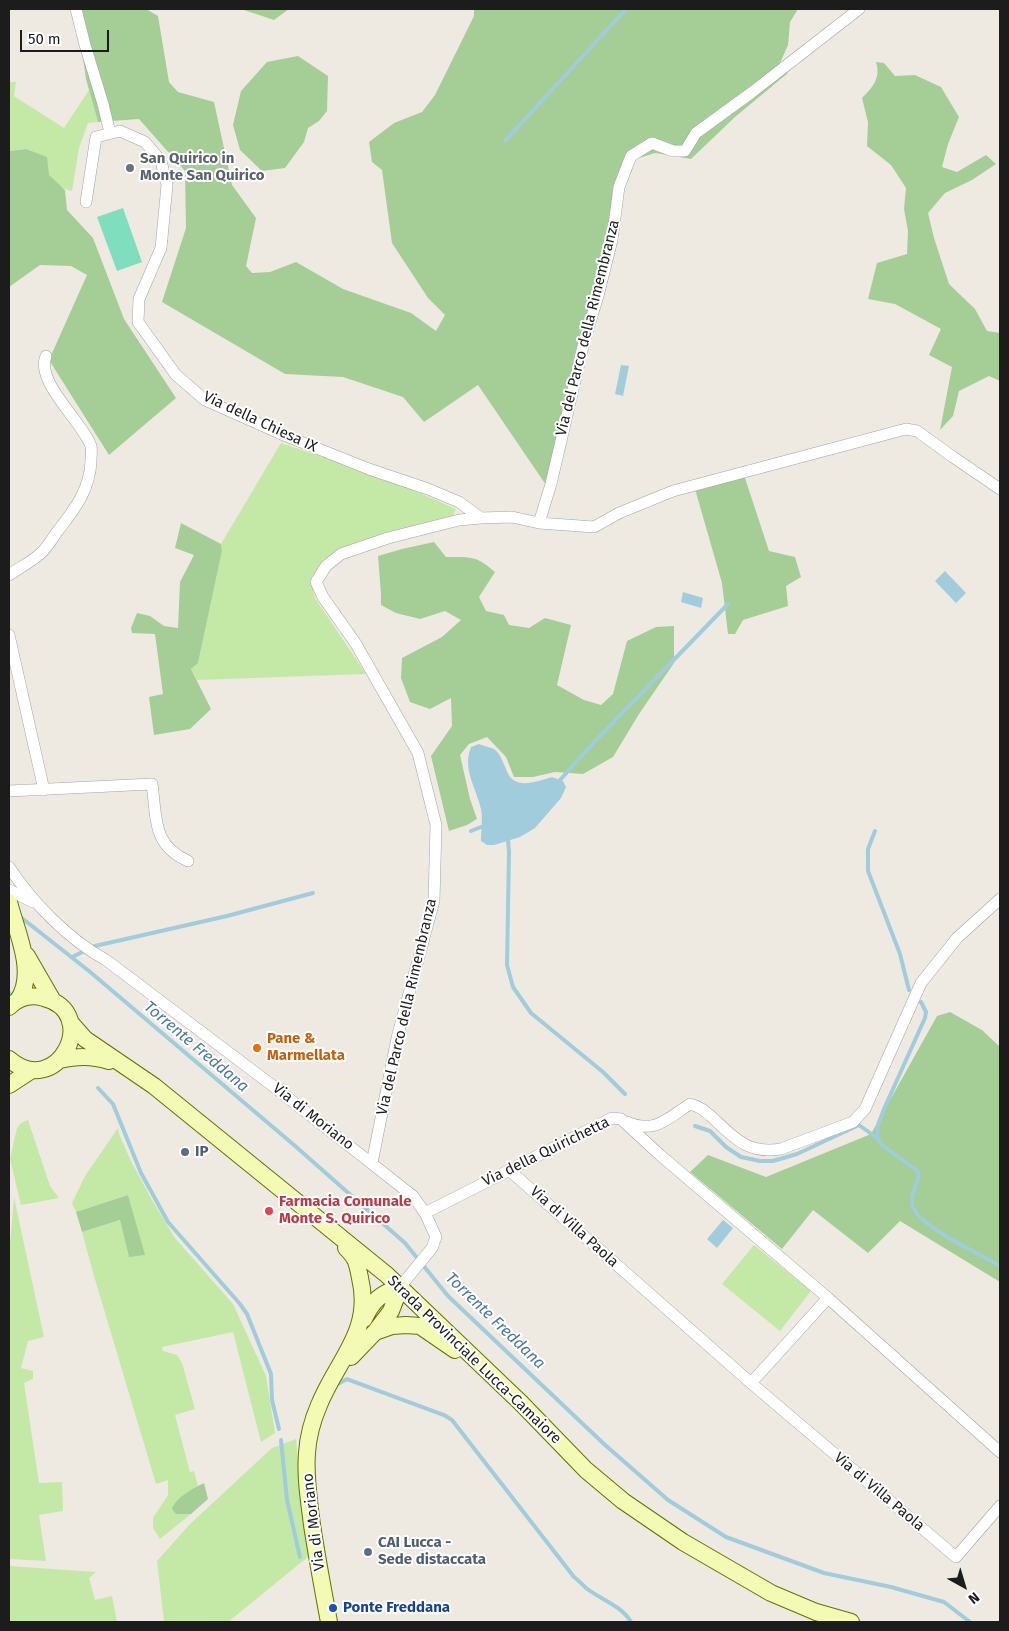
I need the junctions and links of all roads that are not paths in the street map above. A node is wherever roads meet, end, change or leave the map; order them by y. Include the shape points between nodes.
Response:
1 (76, 9) edge
2 (859, 9) edge
3 (110, 133) junction
4 (86, 202) dead end
5 (46, 356) dead end
6 (1000, 489) edge
7 (481, 518) junction
8 (539, 523) junction
9 (9, 575) edge
10 (9, 635) edge
11 (44, 790) junction
12 (9, 791) edge
13 (188, 862) dead end
14 (9, 867) edge
15 (9, 883) edge
16 (21, 884) junction
17 (9, 890) edge
18 (1000, 899) edge
19 (34, 902) junction
20 (9, 903) edge
21 (21, 945) junction
22 (53, 1001) junction
23 (13, 1004) edge
24 (70, 1022) junction
25 (9, 1059) edge
26 (60, 1060) junction
27 (118, 1063) junction
28 (32, 1070) junction
29 (9, 1084) edge
30 (621, 1119) junction
31 (372, 1163) junction
32 (510, 1170) junction
33 (425, 1213) junction
34 (330, 1229) junction
35 (404, 1281) junction
36 (828, 1298) junction
37 (367, 1331) junction
38 (492, 1376) junction
39 (751, 1383) junction
40 (1000, 1452) edge
41 (1000, 1506) edge
42 (329, 1622) edge
43 (850, 1622) edge

1 - 3 street
2 - 8 street, Via del Parco della Rimembranza via 696,133 685,151 673,151 652,143 632,156 619,187 612,240
3 - 4 street via 96,137
3 - 7 street, Via della Chiesa IX via 120,131 145,142 161,161 167,185 161,248 139,299 138,322 176,375 205,400 286,436 459,502
5 - 9 street via 45,374 92,448 91,468 87,485 65,523 42,553
6 - 8 street, Via del Parco della Rimembranza via 917,431 906,429 673,491 594,527
7 - 8 street, Via del Parco della Rimembranza via 512,517
7 - 31 street, Via del Parco della Rimembranza via 459,520 341,554 326,566 316,582 356,644 418,753 436,825 434,901 397,1038
10 - 11 street
11 - 12 street
11 - 13 street via 152,784 159,836 163,844
14 - 16 street, Via di Moriano
15 - 16 street
16 - 19 street, Via di Moriano
17 - 19 street, Via di Moriano
18 - 30 street via 957,938 921,983 864,1109 853,1122 769,1151 738,1142 700,1107 690,1104 653,1127 642,1127
19 - 20 street
19 - 31 street, Via di Moriano via 89,950
20 - 21 main road
21 - 22 main road
21 - 23 main road via 26,978 22,994
22 - 23 main road via 39,996
22 - 24 main road, Strada Provinciale Lucca-Camaiore via 64,1010
24 - 26 main road via 71,1038
24 - 27 main road, Strada Provinciale Lucca-Camaiore via 85,1039
25 - 28 main road
26 - 27 main road, Strada Provinciale Lucca-Camaiore via 91,1056
26 - 28 main road, Strada Provinciale Lucca-Camaiore via 47,1068
27 - 34 main road, Strada Provinciale Lucca-Camaiore via 154,1086
28 - 29 main road, Strada Provinciale Lucca-Camaiore
30 - 32 street, Via della Quirichetta via 612,1118
30 - 36 street, Via della Quirichetta
31 - 33 street, Via di Moriano via 413,1196
32 - 33 street, Via della Quirichetta
32 - 39 street, Via di Villa Paola
33 - 35 street, Via di Moriano via 436,1236 432,1248
34 - 35 main road, Strada Provinciale Lucca-Camaiore via 387,1275
34 - 37 main road, Via di Moriano via 356,1258
35 - 37 main road via 372,1303
35 - 38 main road, Strada Provinciale Lucca-Camaiore
36 - 39 street
36 - 40 street
37 - 38 main road via 392,1326 420,1326
37 - 42 main road, Via di Moriano via 340,1367 320,1403 307,1452 308,1495
38 - 43 main road, Strada Provinciale Lucca-Camaiore via 586,1470 623,1501 684,1542 771,1593
39 - 41 street, Via di Villa Paola via 956,1557

